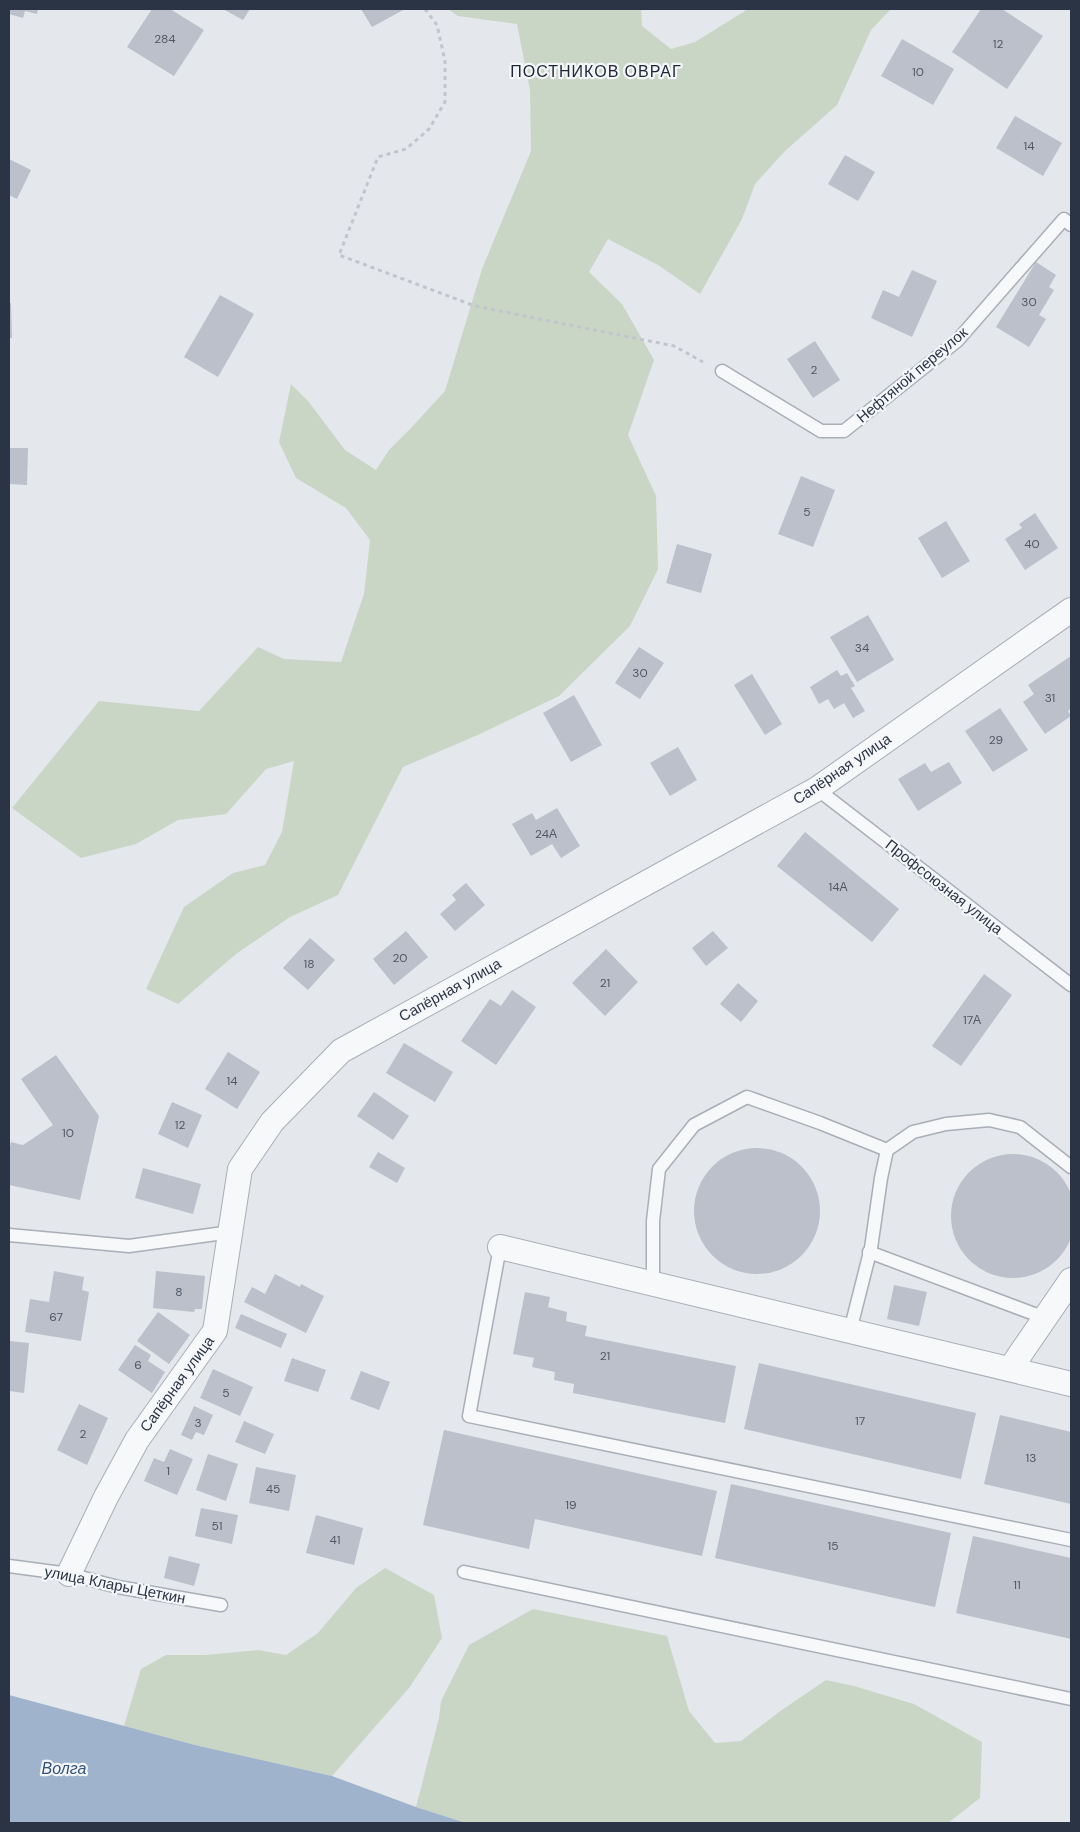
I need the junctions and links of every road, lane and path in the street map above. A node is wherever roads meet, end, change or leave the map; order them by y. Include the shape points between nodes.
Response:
1 (425, 9) edge
2 (1071, 225) edge
3 (722, 371) joint
4 (1071, 610) edge
5 (817, 789) junction
6 (1071, 985) edge
7 (887, 1150) junction
8 (1071, 1167) edge
9 (231, 1232) junction
10 (9, 1235) edge
11 (500, 1247) joint
12 (869, 1252) junction
13 (1071, 1280) edge
14 (653, 1283) junction
15 (1045, 1318) junction
16 (850, 1331) junction
17 (1010, 1369) junction
18 (1071, 1384) edge
19 (1071, 1540) edge
20 (9, 1566) edge
21 (464, 1572) dead end
22 (69, 1574) junction
23 (221, 1605) dead end
24 (1071, 1699) edge

1 - 3 path via 437,26 446,61 445,102 429,129 406,149 378,157 339,255 475,306 674,346
2 - 3 lane, Нефтяной переулок via 1064,219 957,341 844,431 821,431
4 - 5 street, Сапёрная улица
5 - 6 lane, Профсоюзная улица
5 - 9 street, Сапёрная улица via 341,1051 272,1122 240,1169
7 - 8 lane via 913,1132 946,1124 989,1120 1020,1127
7 - 12 lane
7 - 14 lane via 747,1097 694,1125 659,1169 652,1221
9 - 10 lane via 129,1246
9 - 22 street, Сапёрная улица via 214,1331 137,1440
11 - 14 street
11 - 19 lane via 469,1416
12 - 15 lane
12 - 16 lane
13 - 15 street
14 - 16 street
15 - 17 street
16 - 17 street
17 - 18 street
20 - 22 lane, улица Клары Цеткин
21 - 24 lane
22 - 23 lane, улица Клары Цеткин via 118,1587

